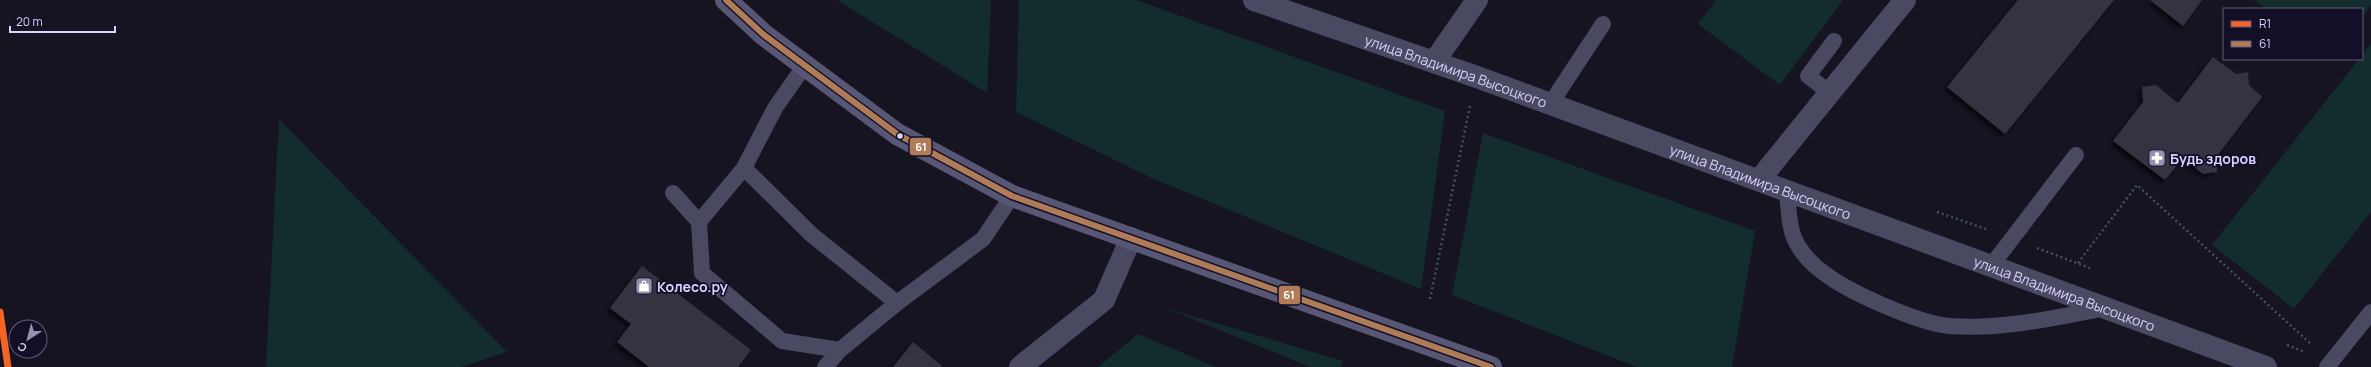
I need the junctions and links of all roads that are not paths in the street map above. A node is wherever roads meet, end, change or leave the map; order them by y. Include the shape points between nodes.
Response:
1 (726, 0) edge
2 (1477, 0) edge
3 (1905, 0) edge
4 (1262, 1) edge
5 (1603, 24) dead end
6 (1834, 42) dead end
7 (1434, 62) junction
8 (805, 65) junction
9 (1830, 93) junction
10 (1551, 103) junction
11 (2076, 155) dead end
12 (744, 168) junction
13 (1759, 180) junction
14 (1787, 191) junction
15 (672, 193) dead end
16 (1012, 196) junction
17 (699, 222) junction
18 (1131, 238) junction
19 (1991, 266) junction
20 (897, 303) junction
21 (2105, 308) junction
22 (2371, 312) edge
23 (840, 350) junction
24 (2328, 364) edge
25 (825, 367) edge
26 (1020, 367) edge
27 (1491, 367) edge
28 (2266, 367) edge

1 - 8 main road via 764,35
2 - 7 street
3 - 9 street
4 - 7 street, улица Владимира Высоцкого
5 - 10 lane
6 - 9 lane via 1808,76
7 - 10 street, улица Владимира Высоцкого
8 - 12 lane via 775,108
8 - 16 main road via 897,134
9 - 13 street
10 - 13 street, улица Владимира Высоцкого
11 - 19 lane
12 - 17 lane
12 - 20 lane via 812,235
13 - 14 street, улица Владимира Высоцкого
14 - 19 street, улица Владимира Высоцкого
14 - 21 lane via 1790,221 1798,246 1822,273 1841,285 1916,319 1948,326 2023,324
15 - 17 lane
16 - 18 main road
16 - 20 lane via 983,239
17 - 23 lane via 702,273 782,341
18 - 26 street via 1104,300
18 - 27 main road
19 - 21 street, улица Владимира Высоцкого
20 - 23 lane
21 - 28 street, улица Владимира Высоцкого
22 - 24 lane
23 - 25 lane

